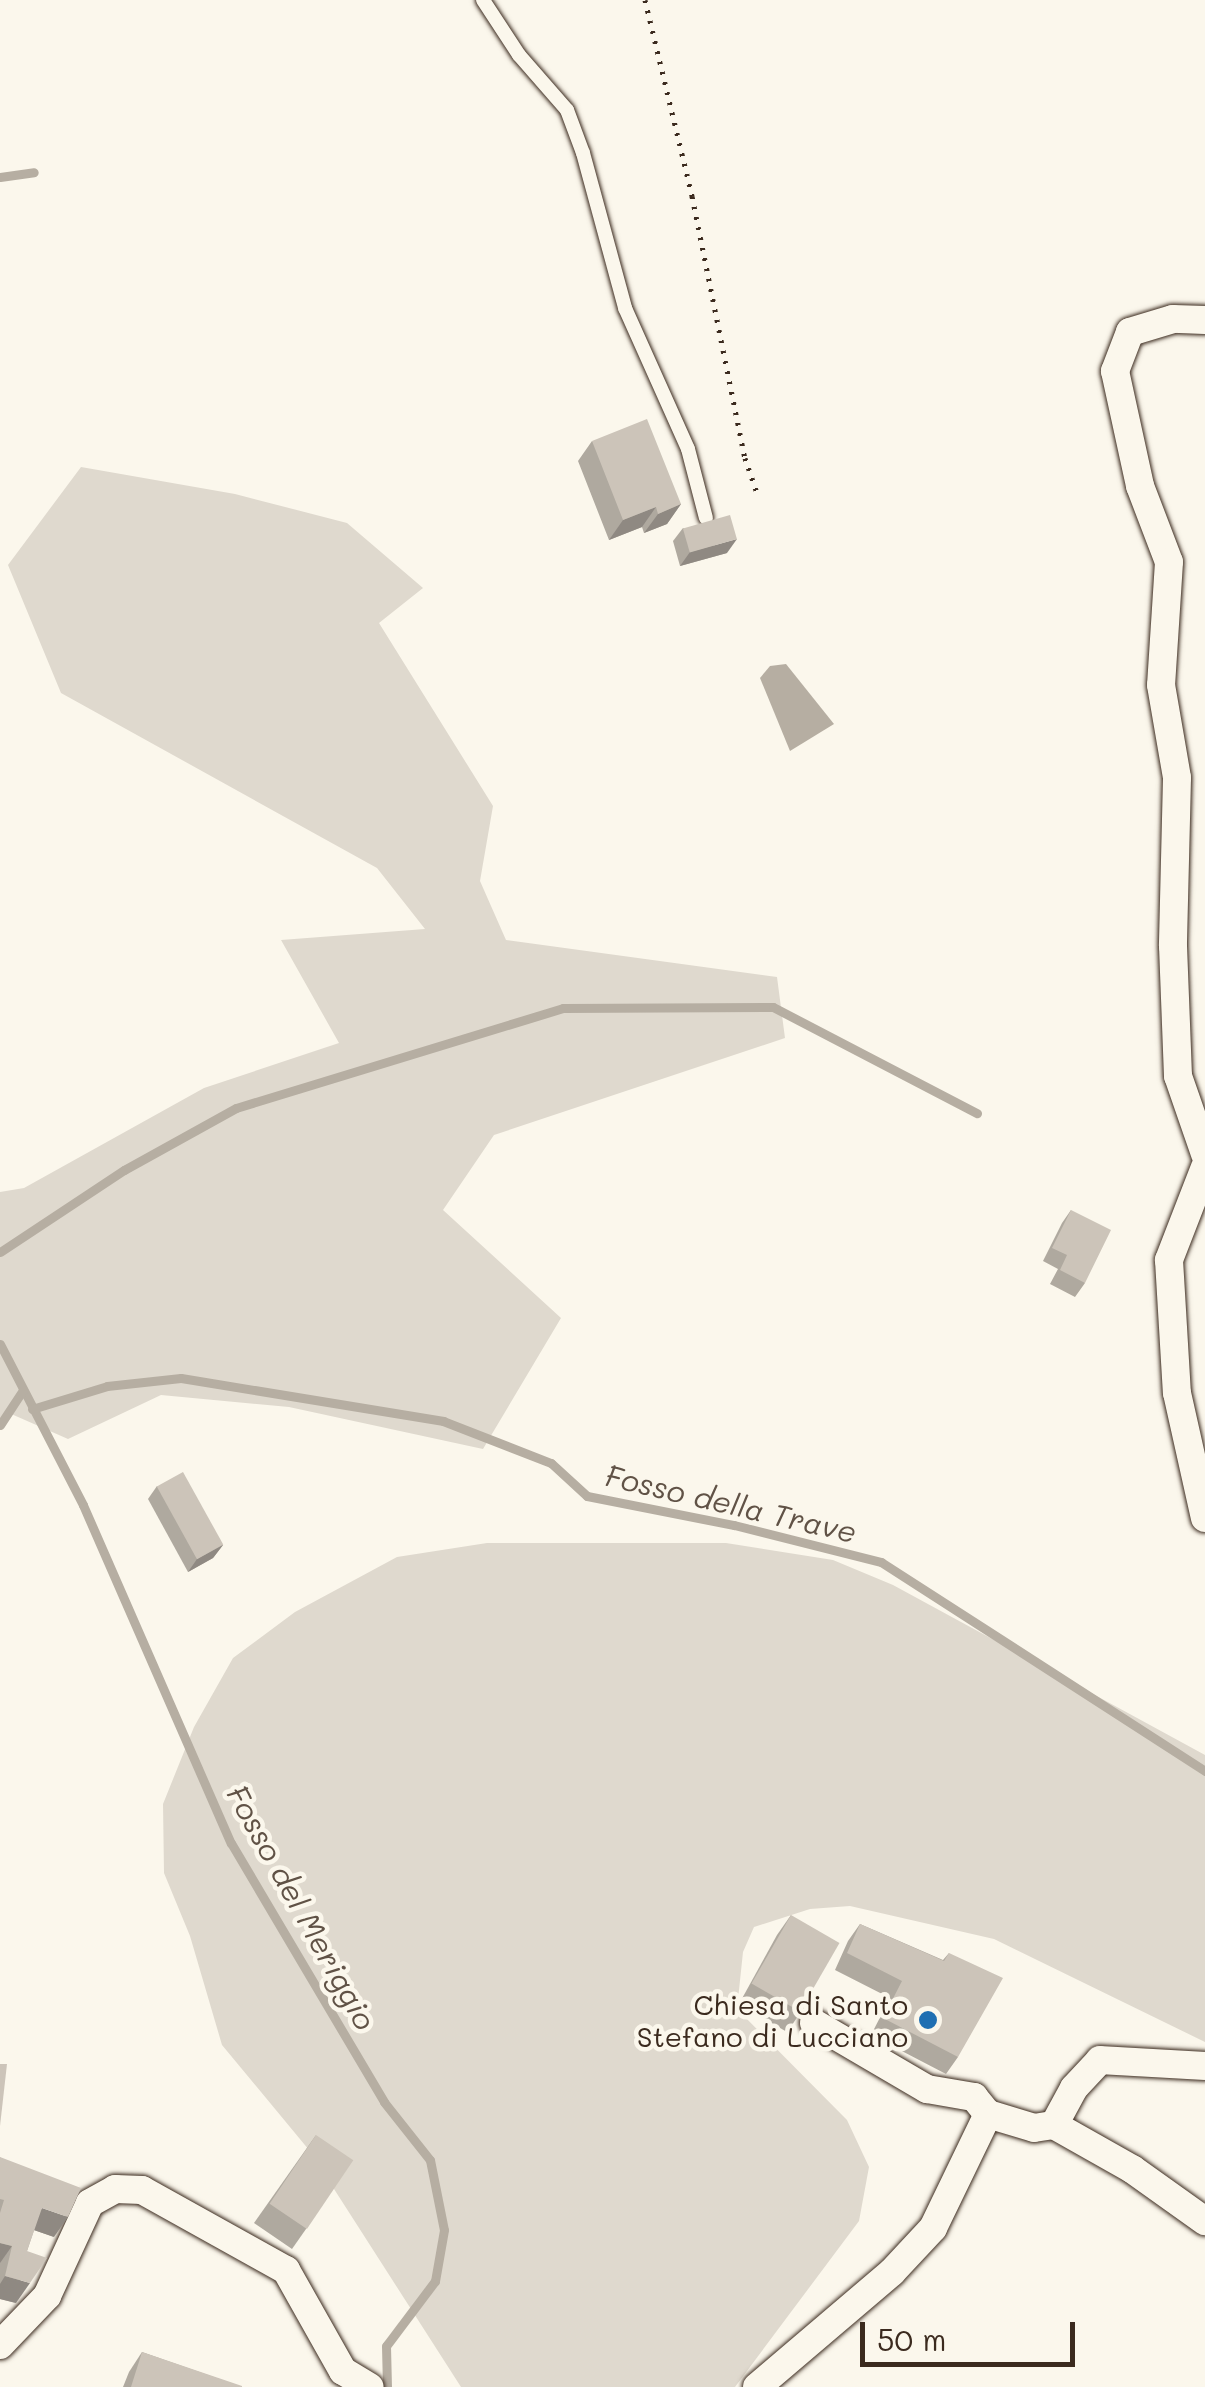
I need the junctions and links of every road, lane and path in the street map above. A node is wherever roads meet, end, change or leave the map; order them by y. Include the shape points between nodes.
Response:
1 (483, 0) edge
2 (645, 0) edge
3 (1205, 320) edge
4 (758, 495) dead end
5 (706, 518) edge
6 (1205, 1154) edge
7 (1205, 1167) edge
8 (1205, 1518) edge
9 (814, 2023) dead end
10 (1205, 2066) edge
11 (988, 2114) junction
12 (1054, 2124) junction
13 (1205, 2222) edge
14 (0, 2345) edge
15 (370, 2387) edge
16 (756, 2387) edge

1 - 5 lane via 566,110 625,308 688,449
2 - 4 path
3 - 6 street via 1172,318 1130,332 1114,372 1140,486 1169,562 1161,685 1178,778 1178,1076
7 - 8 street via 1168,1260 1177,1392
9 - 11 street via 927,2089 974,2097
10 - 12 street via 1100,2060
11 - 12 street via 1034,2128
11 - 16 street via 933,2228 892,2272
12 - 13 street
14 - 15 street via 47,2296 90,2203 115,2189 142,2190 286,2270 343,2372

